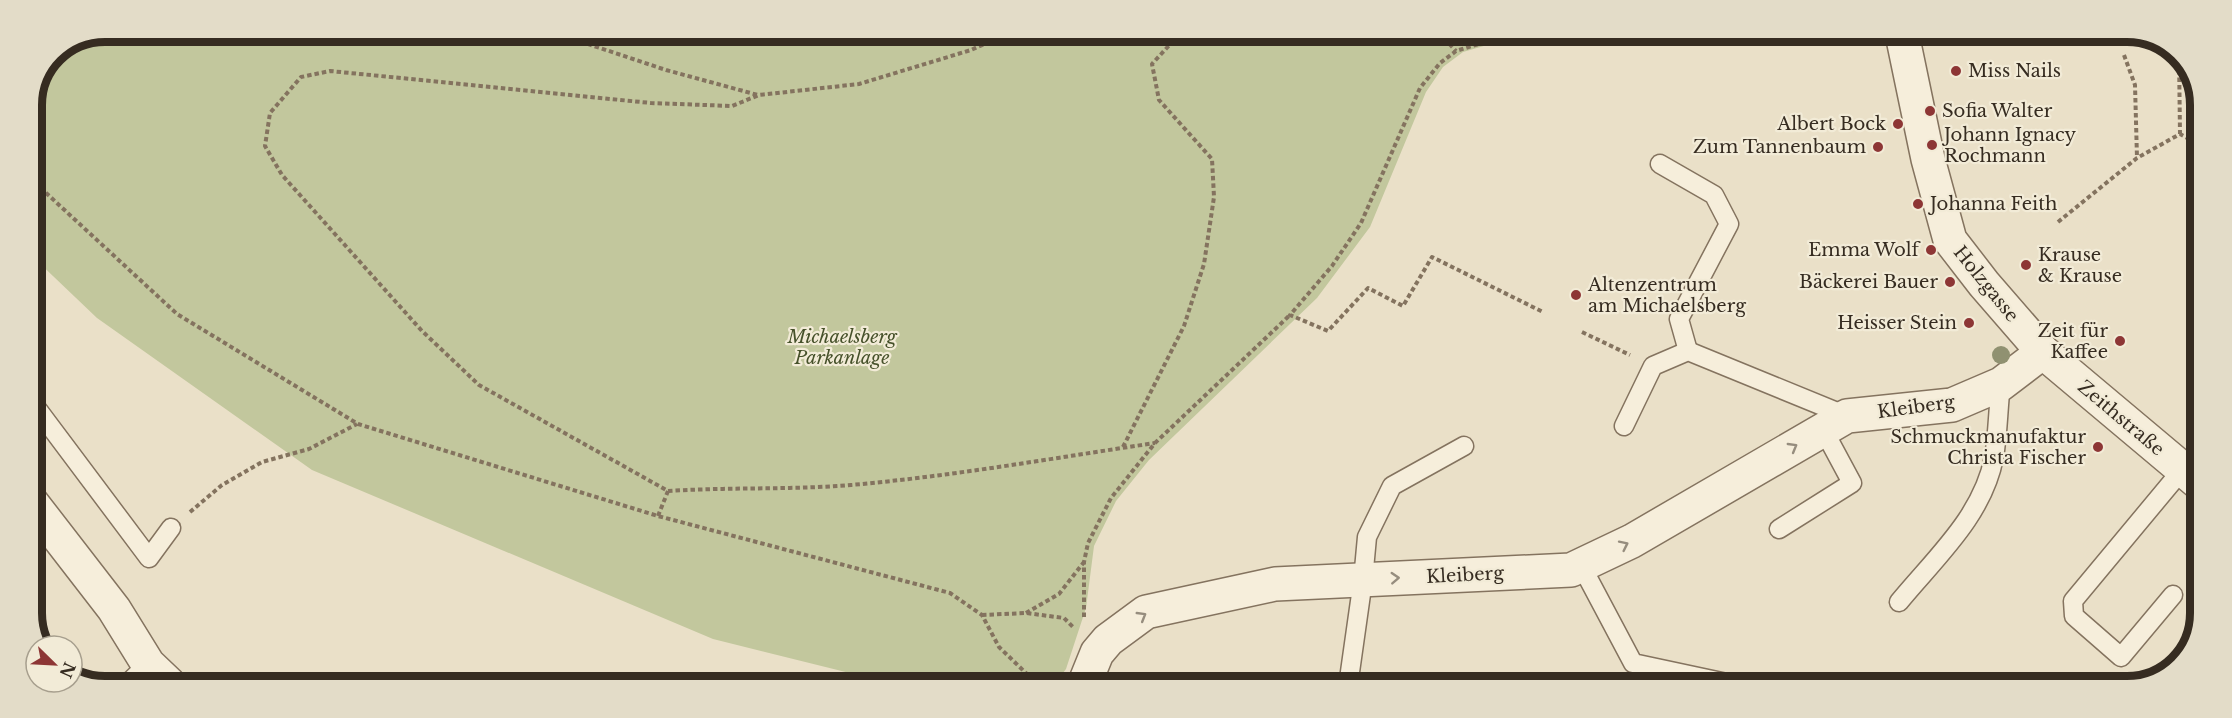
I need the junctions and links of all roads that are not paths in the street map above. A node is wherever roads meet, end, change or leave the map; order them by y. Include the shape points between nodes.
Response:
1 (1904, 42) edge
2 (1660, 164) dead end
3 (1688, 351) junction
4 (2043, 352) junction
5 (2001, 384) junction
6 (42, 415) edge
7 (1835, 423) junction
8 (1624, 426) dead end
9 (1464, 446) dead end
10 (2190, 476) edge
11 (42, 515) edge
12 (171, 528) road end
13 (1779, 529) dead end
14 (1581, 565) junction
15 (1363, 580) junction
16 (2173, 595) dead end
17 (1899, 602) dead end
18 (148, 676) edge
19 (1085, 676) edge
20 (1349, 676) edge
21 (1694, 676) edge

1 - 4 street, Holzgasse via 1950,240
2 - 3 lane via 1714,195 1729,224 1679,319
3 - 7 lane, Kleiberg
3 - 8 lane via 1653,366
4 - 5 street, Kleiberg
4 - 10 street, Zeithstraße
5 - 7 street, Kleiberg via 1952,405
5 - 17 lane via 1994,458 1985,486 1969,519
6 - 12 lane via 149,558
7 - 13 lane via 1852,483
14 -> 7 street, Kleiberg via 1632,541
9 - 15 lane via 1392,486 1367,537
10 - 16 lane via 2073,601 2074,616 2121,657
11 - 18 street via 114,609
15 -> 14 street, Kleiberg via 1571,570
14 - 21 lane via 1633,663
19 -> 15 street, Kleiberg via 1090,646 1108,640 1146,612 1275,584
15 - 20 lane

